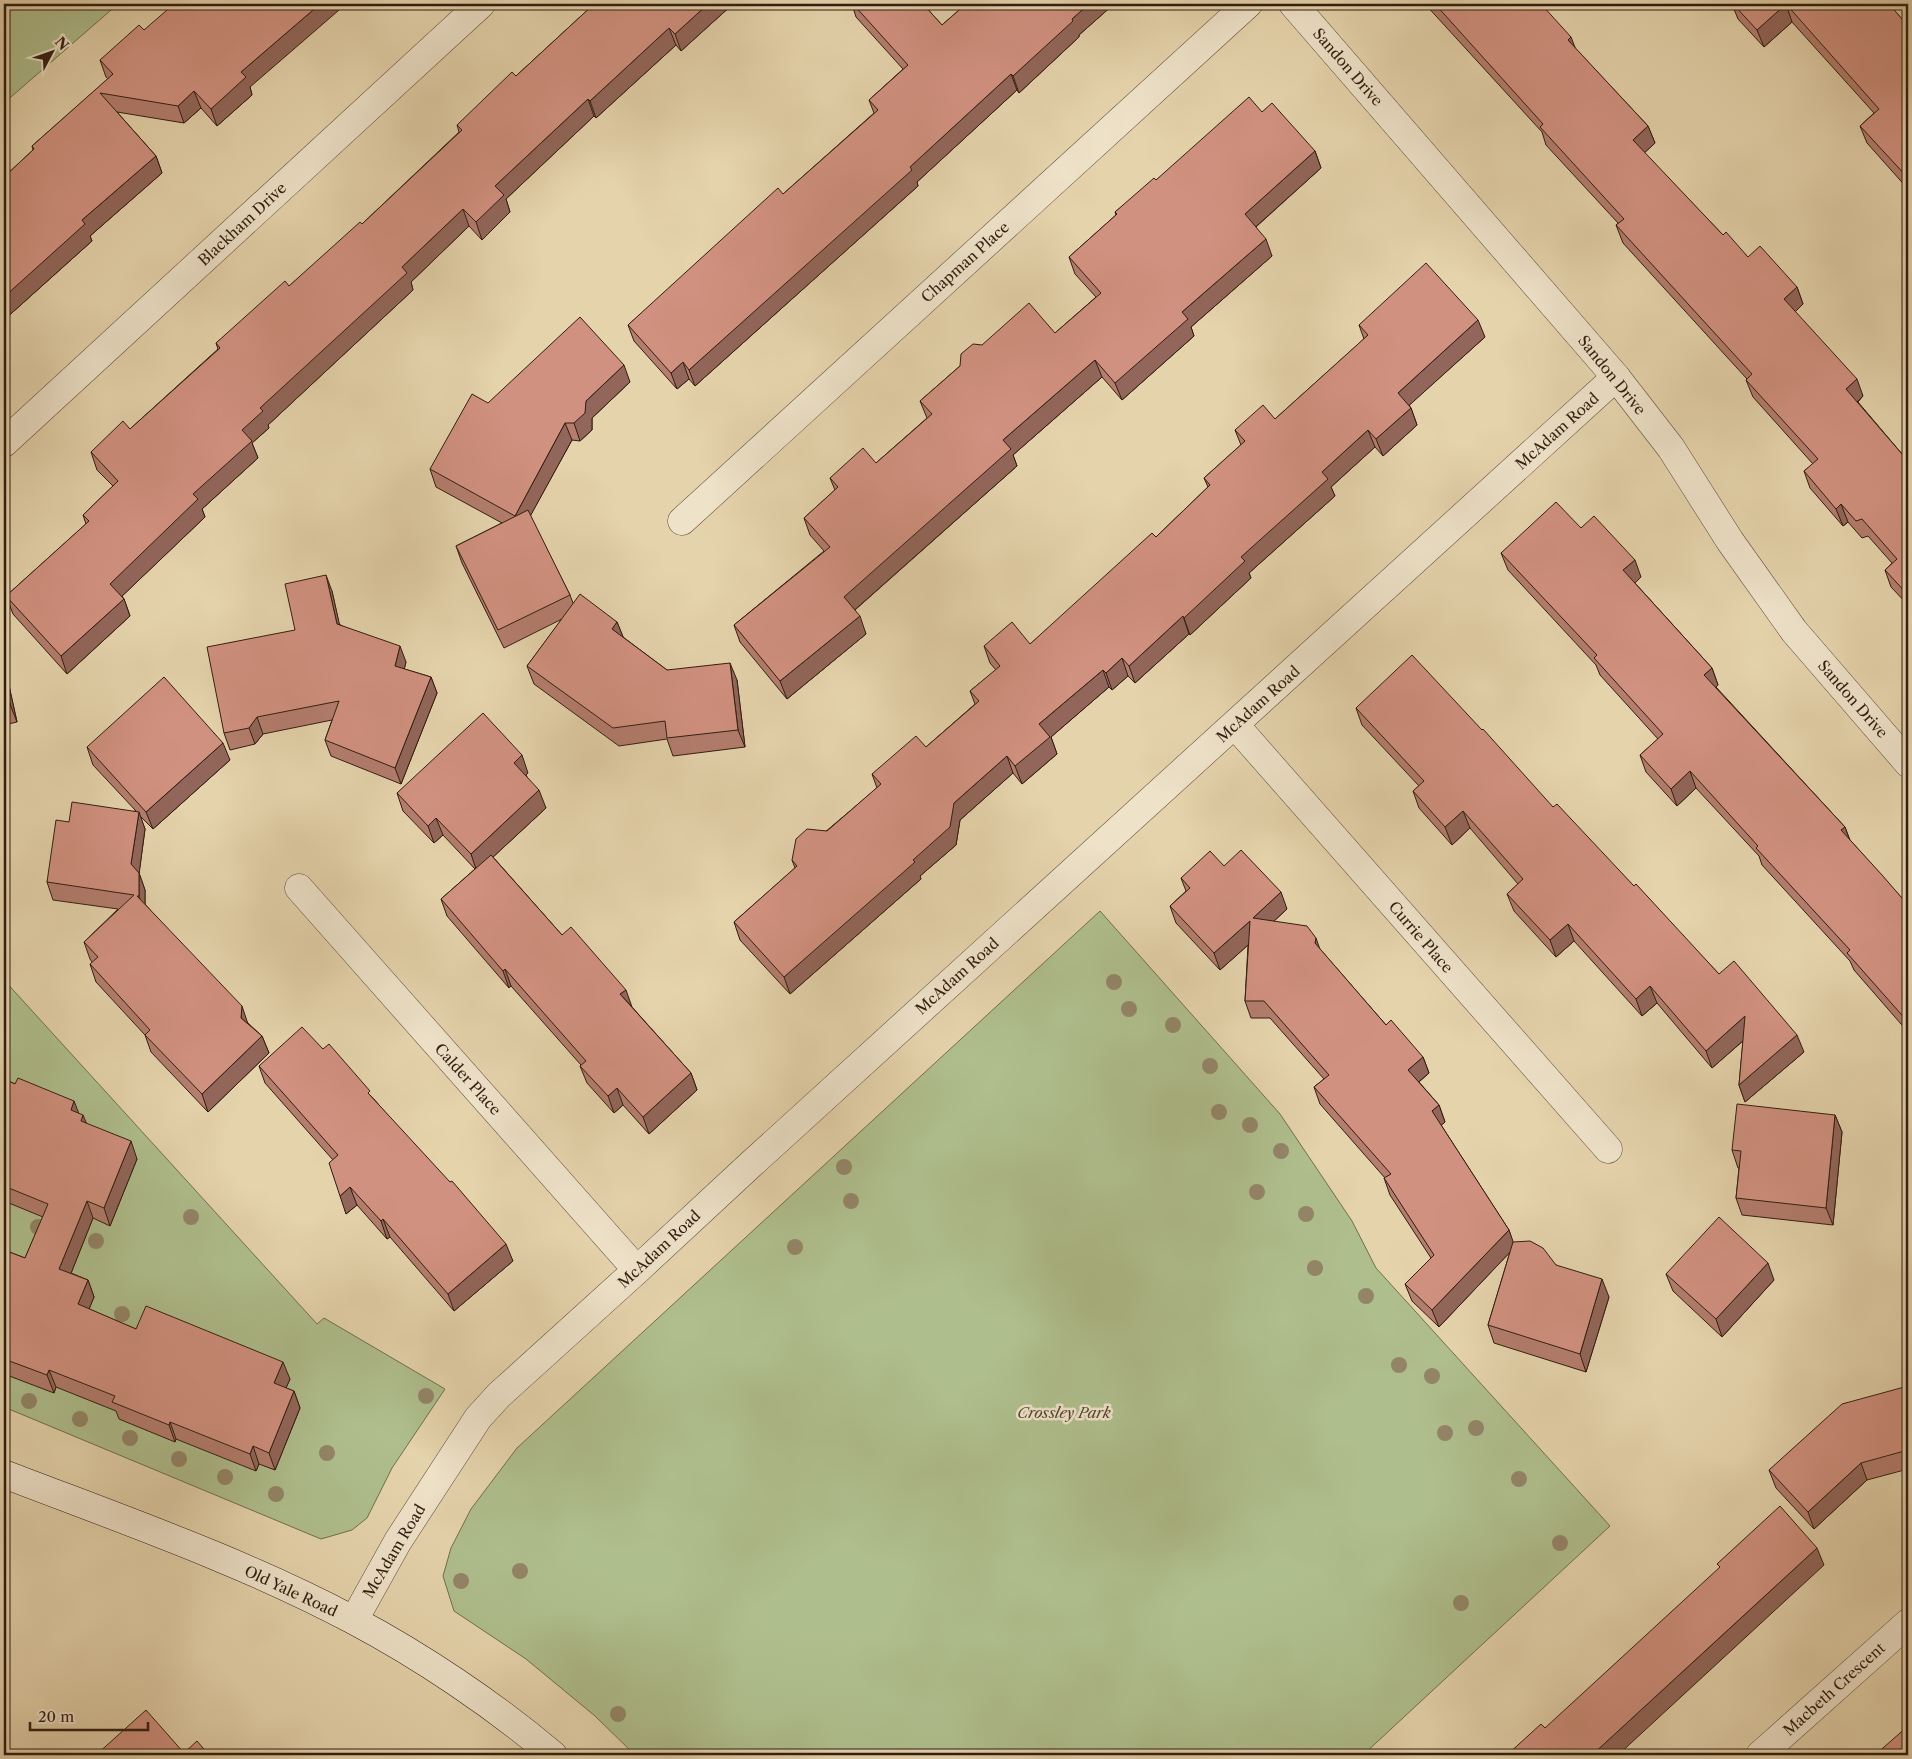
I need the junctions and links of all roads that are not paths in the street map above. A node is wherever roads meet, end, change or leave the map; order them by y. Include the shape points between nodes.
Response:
1 (481, 4) edge
2 (1248, 4) edge
3 (1293, 4) edge
4 (1616, 377) junction
5 (4, 443) edge
6 (682, 520) dead end
7 (1234, 725) junction
8 (1908, 763) edge
9 (299, 888) dead end
10 (1608, 1149) dead end
11 (637, 1270) junction
12 (4, 1474) edge
13 (354, 1620) junction
14 (1908, 1623) edge
15 (554, 1755) edge
16 (1760, 1755) edge

1 - 5 street, Blackham Drive
2 - 6 street, Chapman Place
3 - 4 street, Sandon Drive
4 - 7 street, McAdam Road
4 - 8 street, Sandon Drive via 1671,448 1730,541 1794,631
7 - 10 street, Currie Place
7 - 11 street, McAdam Road
9 - 11 street, Calder Place
11 - 13 street, McAdam Road via 478,1418 398,1541
12 - 13 street, Old Yale Road via 217,1556
13 - 15 street, Old Yale Road via 480,1699
14 - 16 street, Macbeth Crescent

